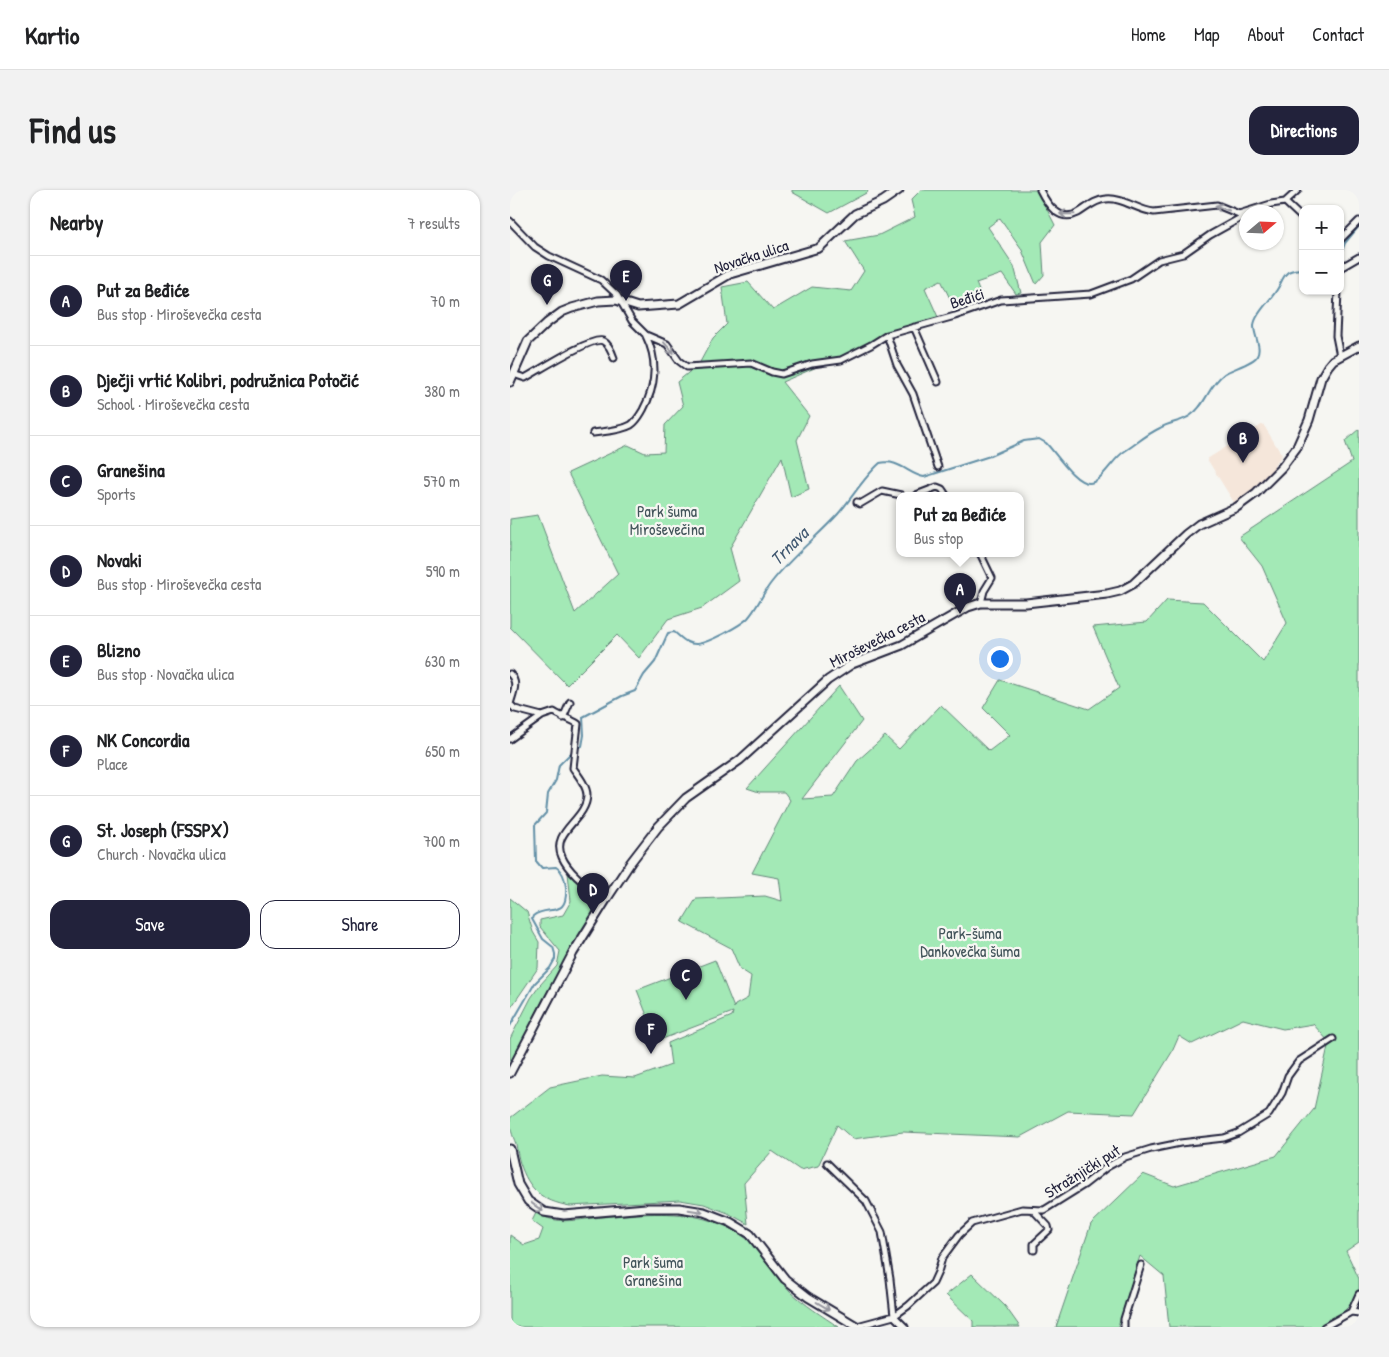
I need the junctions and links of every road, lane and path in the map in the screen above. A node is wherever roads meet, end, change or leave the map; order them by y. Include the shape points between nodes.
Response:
1 (899, 190) edge
2 (1040, 190) edge
3 (1298, 190) edge
4 (1285, 202) junction
5 (1269, 205) edge
6 (1239, 214) edge
7 (1299, 215) edge
8 (1239, 219) edge
9 (1359, 220) edge
10 (510, 221) edge
11 (1344, 236) edge
12 (1359, 257) edge
13 (1344, 266) edge
14 (1338, 295) edge
15 (620, 302) junction
16 (914, 327) junction
17 (646, 335) junction
18 (887, 335) junction
19 (1359, 346) edge
20 (1340, 356) junction
21 (614, 358) dead end
22 (513, 374) junction
23 (510, 382) edge
24 (938, 382) dead end
25 (594, 433) dead end
26 (938, 467) dead end
27 (923, 492) edge
28 (944, 492) edge
29 (896, 494) edge
30 (857, 502) dead end
31 (982, 557) edge
32 (981, 603) junction
33 (510, 674) edge
34 (570, 702) dead end
35 (510, 704) edge
36 (542, 716) junction
37 (563, 718) junction
38 (510, 740) edge
39 (606, 900) junction
40 (1333, 1039) dead end
41 (510, 1073) edge
42 (510, 1149) edge
43 (827, 1163) dead end
44 (1033, 1209) junction
45 (1034, 1250) dead end
46 (1141, 1265) dead end
47 (1359, 1294) edge
48 (1351, 1312) junction
49 (1359, 1313) edge
50 (894, 1316) junction
51 (878, 1320) junction
52 (857, 1326) edge
53 (876, 1327) edge
54 (905, 1327) edge
55 (1124, 1327) edge
56 (1324, 1327) edge

1 - 15 main road, Novačka ulica via 855,214 819,248 736,272 679,304 638,307
6 -> 2 street via 1217,205 1144,211 1120,200 1107,199 1077,213 1060,215 1048,206
3 - 4 street
4 - 5 street
4 - 7 street
8 - 16 street, Beđići via 1183,254 1159,260 1131,279 1101,291 1000,300
9 - 11 street
10 - 15 street via 548,256 601,280
12 - 13 street
14 - 20 street via 1336,336
15 - 17 street
15 - 22 main road, Novačka ulica via 598,301 556,316 528,341
16 - 18 street, Beđići
16 - 24 street
17 -> 18 street, Beđići via 668,344 687,367 751,363 782,374 812,364 841,360
17 - 25 street via 652,347 654,365 652,388 646,404 637,420 630,425
18 - 26 street via 897,365 913,394
19 - 20 main road, Miroševečka cesta
20 - 32 main road, Miroševečka cesta via 1333,360 1321,378 1309,420 1297,447 1282,467 1237,507 1199,524 1186,534 1133,584 1107,594 1026,603
21 - 22 street via 606,343 596,341 526,378
22 - 23 main road, Novačka ulica
27 - 28 street via 937,486
29 - 30 street via 882,491 860,504
31 - 32 street via 992,578
32 - 39 main road, Miroševečka cesta via 950,616 902,645 852,664 828,680 740,760 671,812
33 - 35 street via 515,687
34 - 37 street
35 - 36 street via 515,709
36 - 37 street via 554,712
36 - 38 street
37 - 39 street via 578,724 573,768 587,795 584,806 560,838 559,849 565,863 578,878
39 - 41 main road, Miroševečka cesta via 573,953
40 - 44 street, Stražnjički put via 1299,1061 1268,1114 1238,1133 1224,1138 1180,1142 1125,1157 1055,1204 1044,1210
42 -> 52 main road via 518,1184 528,1201 544,1212 564,1215 646,1208 704,1212 750,1234 785,1279 808,1298
43 - 50 street via 866,1202 882,1232
44 - 45 street via 1049,1230 1034,1244
44 - 50 street, Stražnjički put via 972,1223 942,1258 933,1283
46 - 55 street
47 - 48 street
48 - 49 street
48 - 56 street
50 - 51 street, Stražnjički put
50 - 54 street
51 - 52 street, Stražnjički put
51 - 53 street

